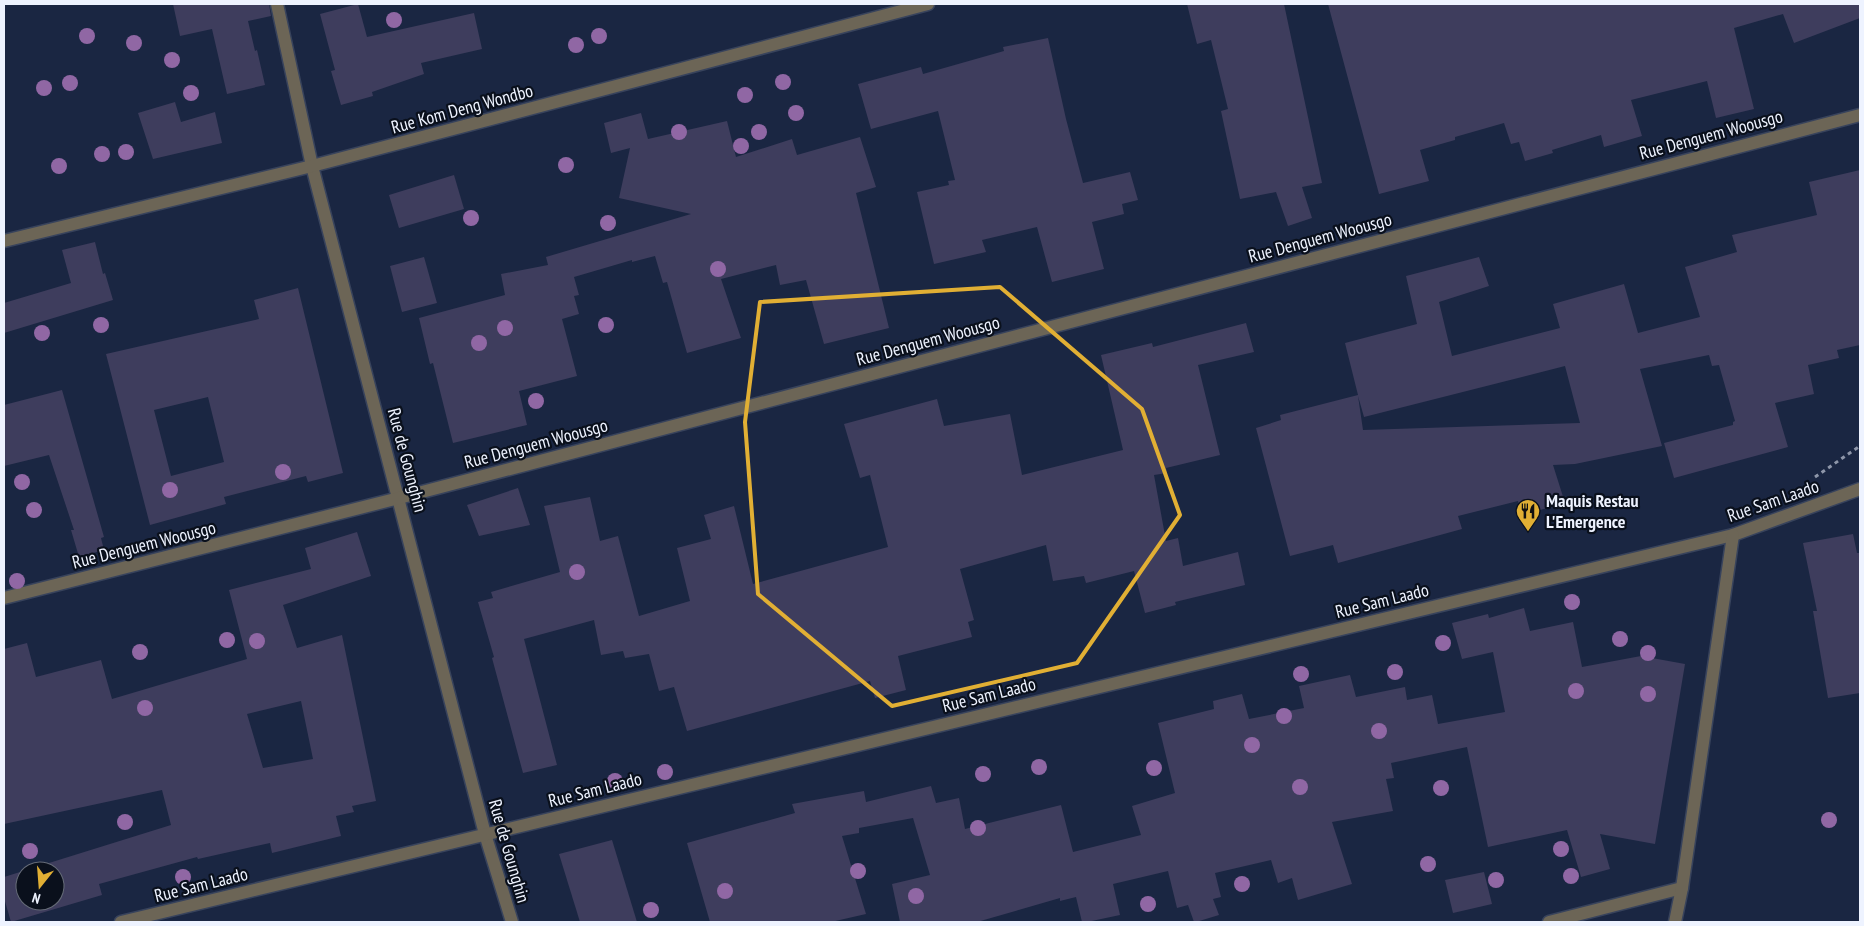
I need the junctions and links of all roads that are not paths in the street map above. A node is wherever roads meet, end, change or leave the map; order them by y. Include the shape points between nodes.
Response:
1 (277, 4) edge
2 (928, 4) edge
3 (1860, 115) edge
4 (312, 166) junction
5 (4, 241) edge
6 (1860, 489) edge
7 (399, 498) junction
8 (1733, 535) junction
9 (4, 598) edge
10 (485, 834) junction
11 (1682, 888) junction
12 (121, 922) edge
13 (512, 922) edge
14 (1549, 922) edge
15 (1674, 922) edge

1 - 4 street, Rue de Gounghin
2 - 4 street, Rue Kom Deng Wondbo
3 - 7 street, Rue Denguem Woousgo
4 - 5 street, Rue Kom Deng Wondbo
4 - 7 street, Rue de Gounghin
6 - 8 street, Rue Sam Laado
7 - 9 street, Rue Denguem Woousgo
7 - 10 street, Rue de Gounghin
8 - 10 street, Rue Sam Laado
8 - 11 street
10 - 12 street, Rue Sam Laado
10 - 13 street, Rue de Gounghin
11 - 14 street
11 - 15 street

